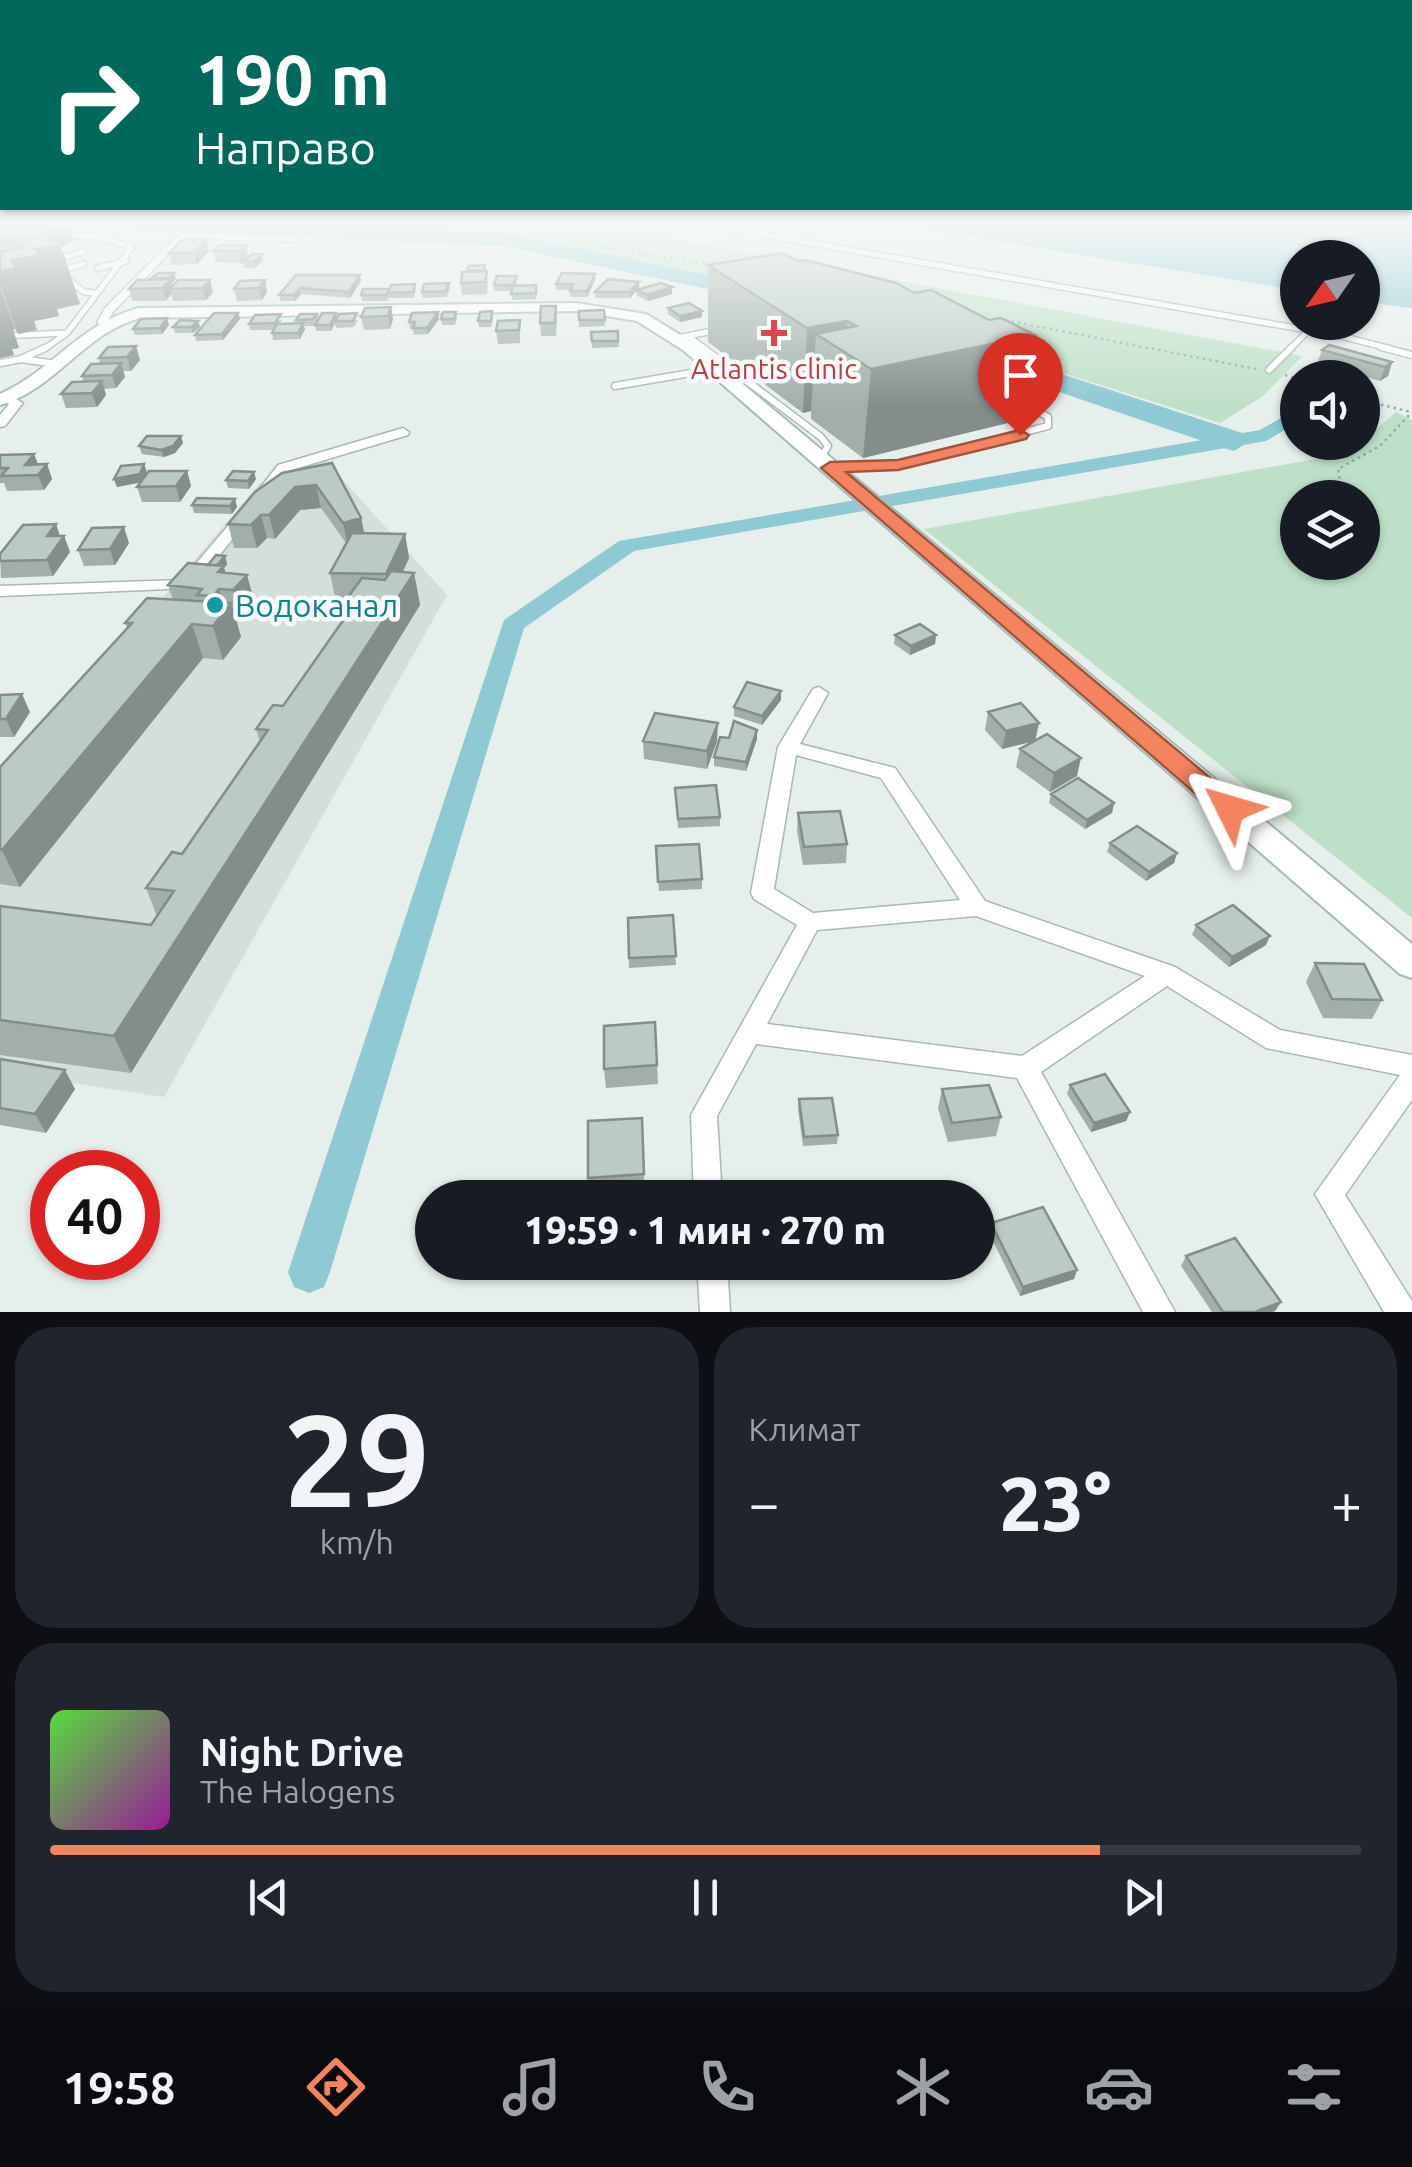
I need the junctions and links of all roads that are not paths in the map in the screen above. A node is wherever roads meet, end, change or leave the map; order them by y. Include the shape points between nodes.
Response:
1 (77, 285) edge
2 (103, 285) edge
3 (133, 285) edge
4 (1052, 285) edge
5 (84, 292) junction
6 (95, 293) junction
7 (65, 296) edge
8 (102, 322) junction
9 (1280, 325) edge
10 (726, 329) edge
11 (67, 332) junction
12 (0, 336) edge
13 (679, 336) junction
14 (1298, 340) edge
15 (1350, 340) edge
16 (1412, 355) edge
17 (21, 358) junction
18 (0, 363) edge
19 (57, 364) junction
20 (714, 369) junction
21 (1269, 370) road end
22 (615, 386) dead end
23 (1004, 394) edge
24 (4, 399) edge
25 (0, 423) edge
26 (403, 432) dead end
27 (825, 463) junction
28 (196, 585) junction
29 (0, 591) edge
30 (175, 599) edge
31 (820, 692) dead end
32 (788, 748) junction
33 (977, 907) junction
34 (810, 922) junction
35 (1412, 964) edge
36 (1167, 974) junction
37 (752, 1033) junction
38 (1412, 1066) edge
39 (1025, 1068) junction
40 (1412, 1079) edge
41 (707, 1180) edge
42 (713, 1280) edge
43 (714, 1312) edge
44 (1160, 1312) edge
45 (1402, 1312) edge

1 - 5 lane
2 - 6 lane
3 - 8 street
4 - 9 lane
5 - 6 lane
5 - 7 lane
6 - 11 lane
8 - 13 street via 139,312 586,308 632,314
8 - 19 street
10 - 13 lane
11 - 12 lane
11 - 17 lane
13 - 20 street
13 - 27 lane via 821,437 828,446
14 - 21 lane
15 - 16 lane
17 - 18 lane
17 - 19 lane
19 - 24 street
20 - 22 lane
20 - 27 street
23 - 27 lane via 1048,417 1048,426 901,464
24 - 25 street via 16,402
26 - 28 street via 283,468
27 - 35 street
28 - 29 street
28 - 30 street
31 - 32 street
32 - 33 street via 888,773
32 - 34 street via 762,893
33 - 34 street
33 - 36 street
34 - 37 street
36 - 38 street via 1275,1040
36 - 39 street
37 - 39 street
37 - 41 street via 704,1115
39 - 44 street
40 - 45 street via 1329,1194
42 - 43 street

